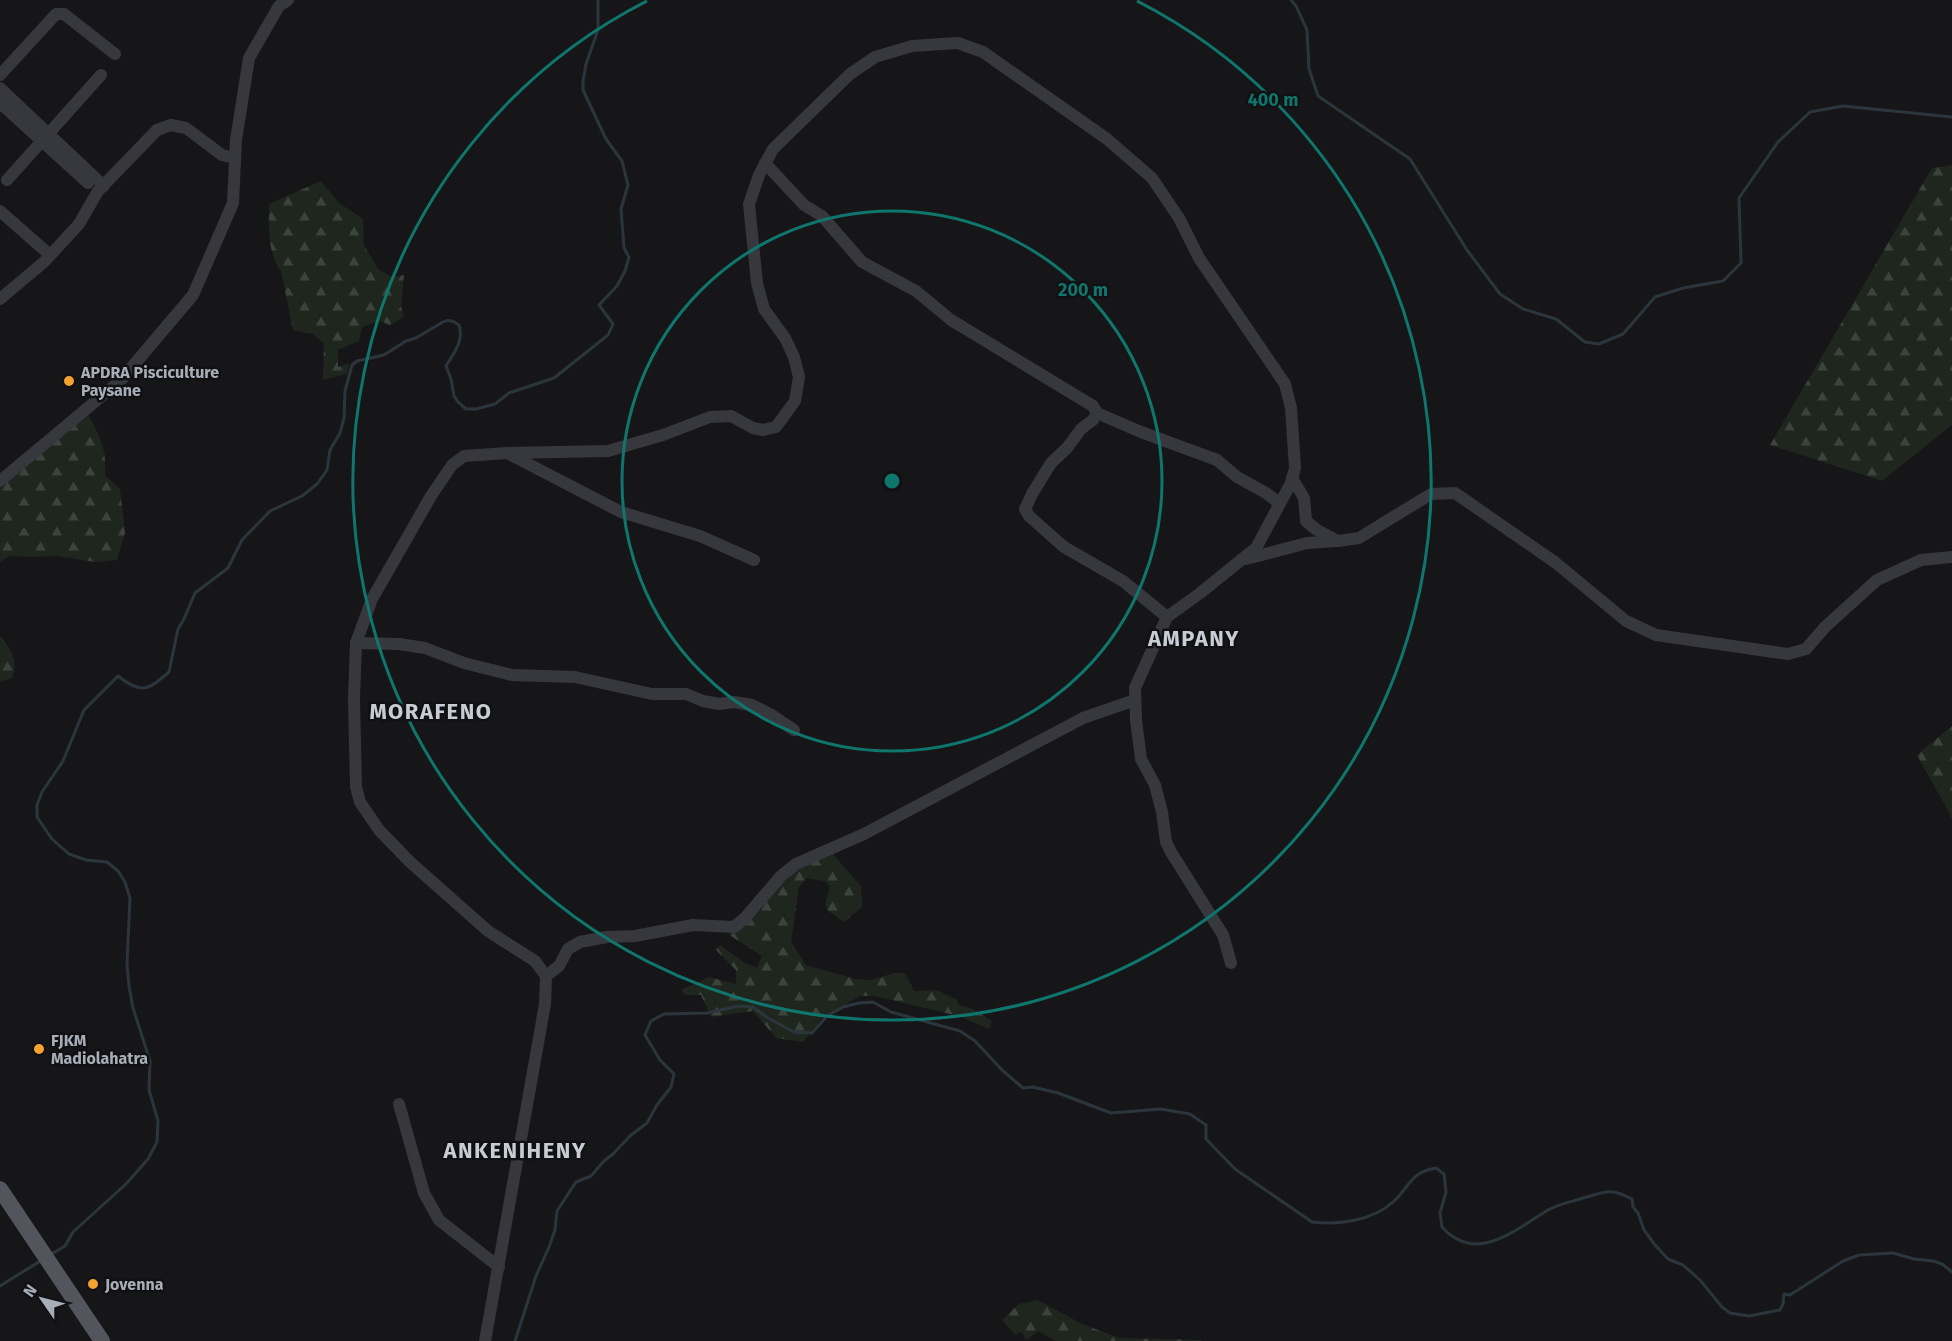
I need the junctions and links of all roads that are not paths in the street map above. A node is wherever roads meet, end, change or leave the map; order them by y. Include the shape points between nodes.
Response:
1 (288, 0) edge
2 (115, 54) dead end
3 (0, 75) edge
4 (101, 75) dead end
5 (0, 88) edge
6 (0, 103) edge
7 (44, 138) junction
8 (235, 158) junction
9 (765, 163) junction
10 (7, 180) dead end
11 (101, 189) junction
12 (0, 211) edge
13 (50, 255) junction
14 (0, 299) edge
15 (1097, 413) junction
16 (508, 453) junction
17 (1292, 478) junction
18 (0, 481) edge
19 (1279, 503) junction
20 (1338, 541) junction
21 (1952, 557) edge
22 (754, 560) dead end
23 (1240, 561) junction
24 (1167, 617) junction
25 (356, 643) junction
26 (1135, 700) junction
27 (794, 730) dead end
28 (1231, 963) dead end
29 (546, 976) junction
30 (399, 1104) dead end
31 (0, 1189) edge
32 (499, 1267) junction
33 (102, 1341) edge
34 (485, 1341) edge

1 - 8 street via 279,6 249,58
2 - 3 street via 64,14 56,14
4 - 7 street
5 - 7 street
6 - 7 street
7 - 10 street
7 - 11 street
8 - 11 street via 222,155 186,129 171,125 157,130
8 - 18 street via 233,203 193,295 121,380
9 - 15 street via 804,205 822,216 862,262 916,291 951,320 1093,406
9 - 16 street via 749,204 757,283 764,309 795,357 799,377 795,402 776,427 763,430 730,416 710,417 608,451
9 - 17 street via 773,149 850,74 875,57 912,45 958,43 983,52 1107,139 1152,178 1179,218 1199,258 1285,384 1291,408 1295,468
11 - 13 street via 79,224
12 - 13 street
13 - 14 street
15 - 19 street via 1217,460
15 - 24 street via 1051,463 1025,509 1064,547 1123,581
16 - 22 street via 621,513 700,536
16 - 25 street via 464,456 452,465 372,598
17 - 19 street
17 - 20 street via 1304,498 1306,521
19 - 23 street via 1256,548
20 - 21 street via 1359,538 1431,494 1455,493 1556,563 1626,621 1656,635 1788,654 1806,649 1877,580 1921,560
20 - 23 street via 1307,543
23 - 24 street
24 - 26 street via 1135,688
25 - 27 street via 425,648 512,675 575,677 652,694 686,694 719,705 752,705
25 - 29 street via 356,787 360,802 379,831 410,862 488,931 535,961
26 - 28 street via 1141,759 1155,785 1166,842 1223,935
26 - 29 street via 1083,718 864,834 796,864 734,927 693,925 580,942 568,949 559,966
29 - 32 street via 545,1004
30 - 32 street via 424,1192 439,1220
31 - 33 main road
32 - 34 street

